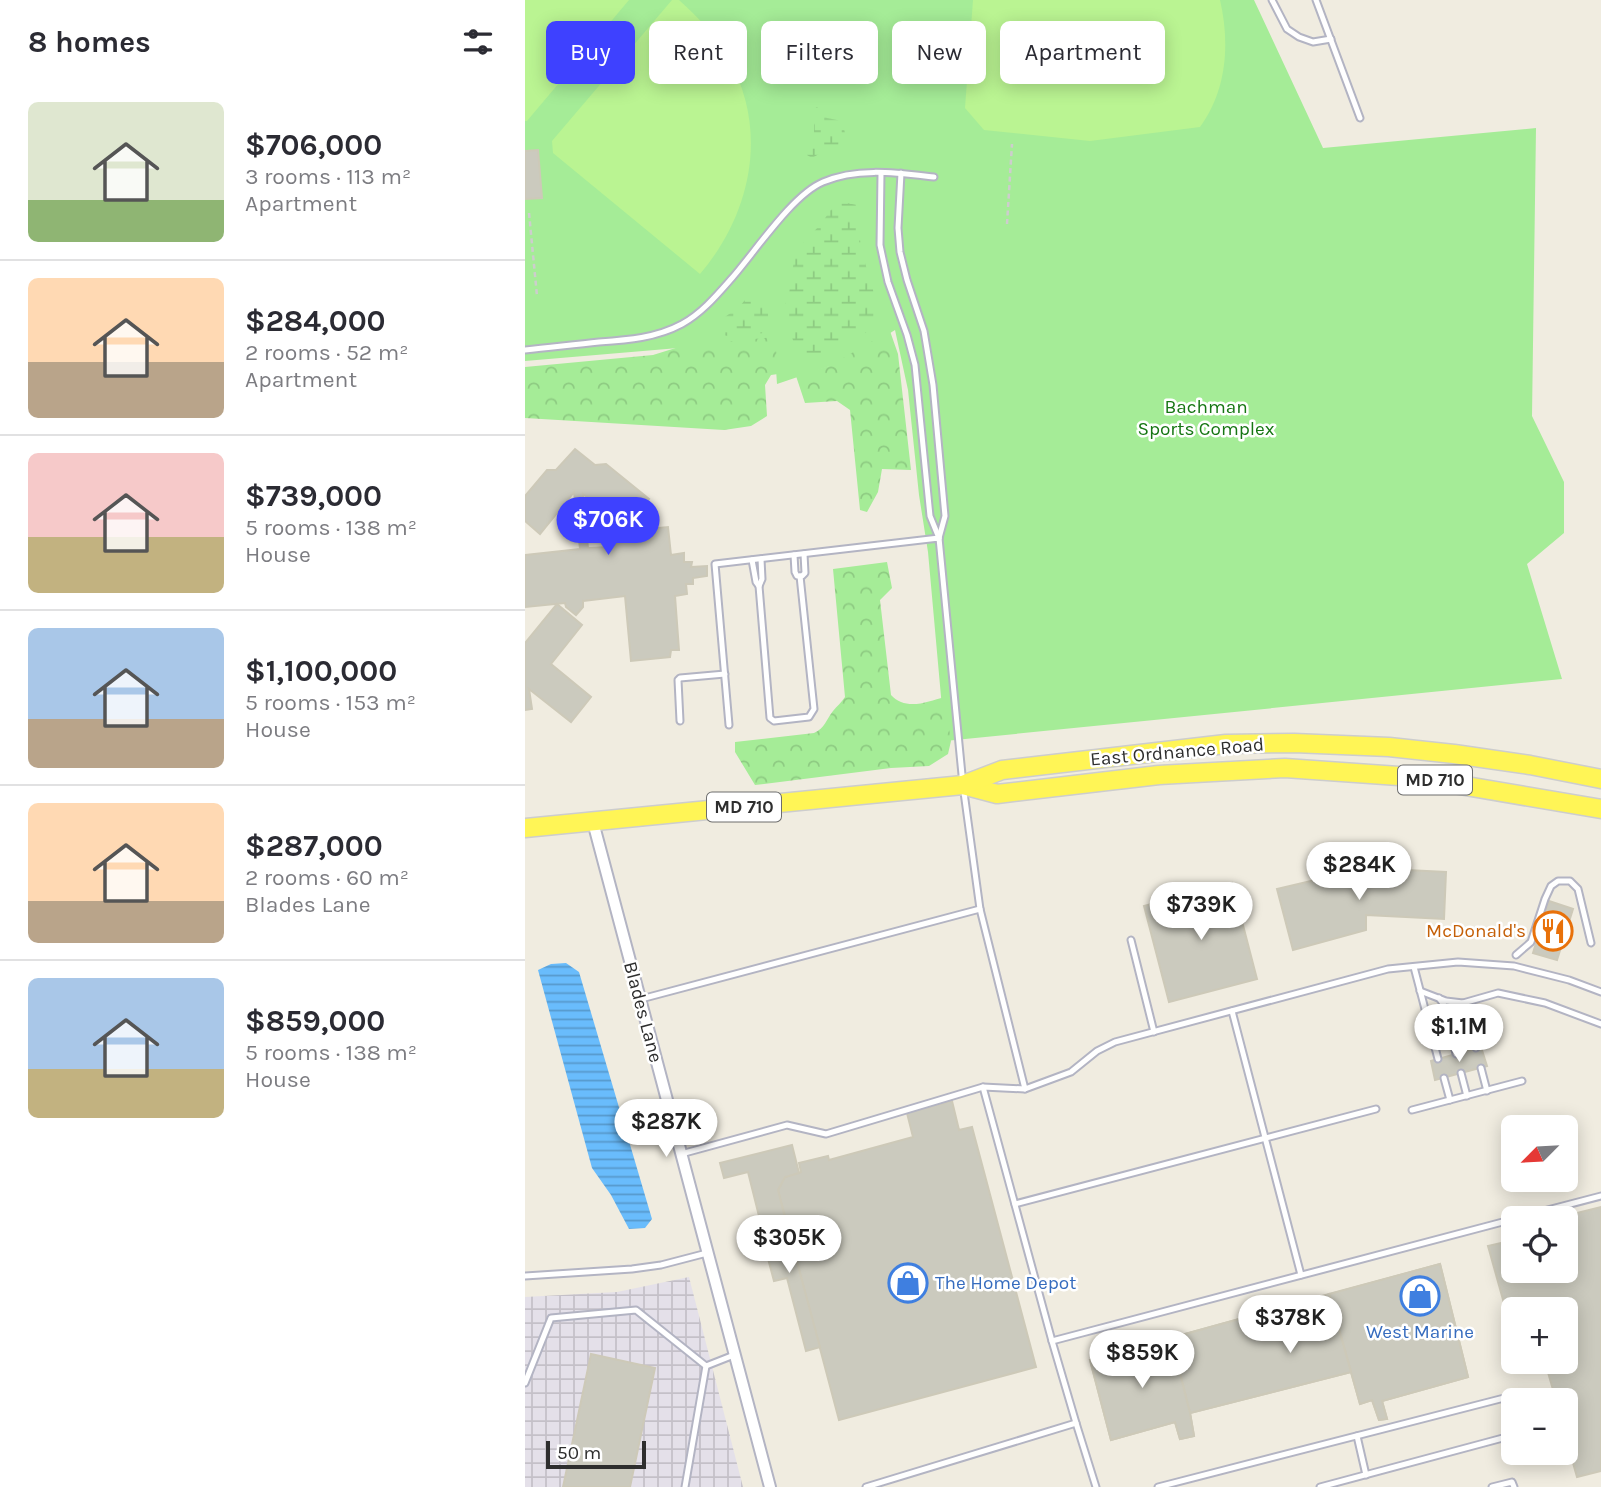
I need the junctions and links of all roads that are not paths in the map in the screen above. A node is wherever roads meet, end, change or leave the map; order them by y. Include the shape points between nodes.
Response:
1 (1272, 0) edge
2 (1316, 0) edge
3 (1331, 39) junction
4 (1360, 118) dead end
5 (881, 173) junction
6 (901, 173) junction
7 (934, 177) dead end
8 (525, 350) edge
9 (939, 538) junction
10 (804, 554) junction
11 (794, 555) junction
12 (761, 559) junction
13 (752, 560) junction
14 (800, 576) junction
15 (759, 586) junction
16 (725, 674) junction
17 (680, 722) dead end
18 (729, 725) dead end
19 (1601, 779) edge
20 (963, 785) junction
21 (1583, 805) junction
22 (1601, 809) edge
23 (1601, 819) edge
24 (593, 822) junction
25 (525, 828) edge
26 (980, 909) junction
27 (1132, 940) dead end
28 (1591, 943) dead end
29 (1516, 955) dead end
30 (1414, 967) junction
31 (1420, 991) junction
32 (1601, 992) edge
33 (1439, 998) junction
34 (640, 1000) junction
35 (1463, 1003) junction
36 (1232, 1011) junction
37 (1601, 1024) edge
38 (1154, 1031) junction
39 (1476, 1048) dead end
40 (1456, 1054) dead end
41 (1438, 1059) dead end
42 (1481, 1068) dead end
43 (1461, 1073) dead end
44 (1444, 1078) dead end
45 (1522, 1082) dead end
46 (983, 1087) junction
47 (1025, 1089) junction
48 (1487, 1091) junction
49 (1467, 1096) junction
50 (1450, 1100) junction
51 (1376, 1109) dead end
52 (1412, 1110) dead end
53 (1266, 1138) junction
54 (681, 1154) junction
55 (1601, 1196) edge
56 (1014, 1204) junction
57 (1562, 1206) edge
58 (1501, 1222) edge
59 (707, 1253) junction
60 (1301, 1275) junction
61 (525, 1276) edge
62 (1052, 1341) junction
63 (734, 1355) junction
64 (706, 1366) junction
65 (525, 1383) edge
66 (1501, 1399) edge
67 (1076, 1423) junction
68 (1357, 1436) junction
69 (1501, 1439) edge
70 (1366, 1475) junction
71 (685, 1487) edge
72 (769, 1487) edge
73 (866, 1487) edge
74 (1096, 1487) edge
75 (1158, 1487) edge
76 (1320, 1487) edge
77 (1492, 1487) edge
78 (1514, 1487) edge

1 - 3 lane via 1287,29 1313,42
2 - 3 lane
3 - 4 lane
5 - 6 lane
5 - 8 lane via 835,178 806,193 713,300 681,325 653,336
5 - 9 lane via 882,257 915,365 930,516
6 - 7 lane
6 - 9 lane via 900,252 924,331 933,385 945,516
9 - 10 lane
9 - 20 lane
10 - 11 lane
10 - 14 lane via 805,573
11 - 12 lane
11 - 14 lane via 795,572
12 - 13 lane
12 - 15 lane
13 - 15 lane
13 - 16 lane via 715,564
14 - 15 lane via 814,709 809,717 770,718
16 - 17 lane via 678,680
16 - 18 lane
19 - 20 main road, East Ordnance Road / MD 710 via 1454,754 1302,743 1226,744 1002,770
20 - 21 main road, East Ordnance Road / MD 710 via 997,794 1159,775 1285,768 1413,777
20 - 24 main road, East Ordnance Road / MD 710
20 - 26 lane
21 - 22 main road, East Ordnance Road / MD 710
21 - 23 main road
24 - 25 main road, East Ordnance Road / MD 710
24 - 34 street, Blades Lane
26 - 34 lane
26 - 47 lane
27 - 38 lane
28 - 29 lane via 1577,889 1570,881 1557,881 1545,899 1531,942
30 - 31 lane
30 - 32 lane via 1458,962 1514,966
30 - 36 lane via 1388,969
31 - 33 lane
31 - 41 lane
33 - 35 lane
33 - 40 lane
34 - 54 street, Blades Lane
35 - 37 lane via 1498,993 1545,1003
35 - 39 lane
36 - 38 lane
36 - 53 lane
38 - 47 lane via 1115,1042 1071,1072
42 - 48 lane
43 - 49 lane
44 - 50 lane
45 - 48 lane
46 - 47 lane
46 - 54 lane via 826,1134 787,1125
46 - 56 lane
48 - 49 lane
49 - 50 lane
50 - 52 lane
51 - 53 lane
53 - 56 lane
53 - 60 lane
54 - 59 street, Blades Lane
55 - 57 lane
56 - 62 lane
58 - 60 lane
59 - 61 lane via 651,1266
59 - 63 street, Blades Lane
60 - 62 lane
62 - 67 lane
63 - 64 lane
63 - 72 street, Blades Lane
64 - 65 lane via 636,1310 575,1315 551,1318
64 - 71 lane
66 - 68 lane
67 - 73 lane
67 - 74 lane
68 - 70 lane
68 - 75 lane
69 - 70 lane
70 - 76 lane
77 - 78 lane via 1512,1482

